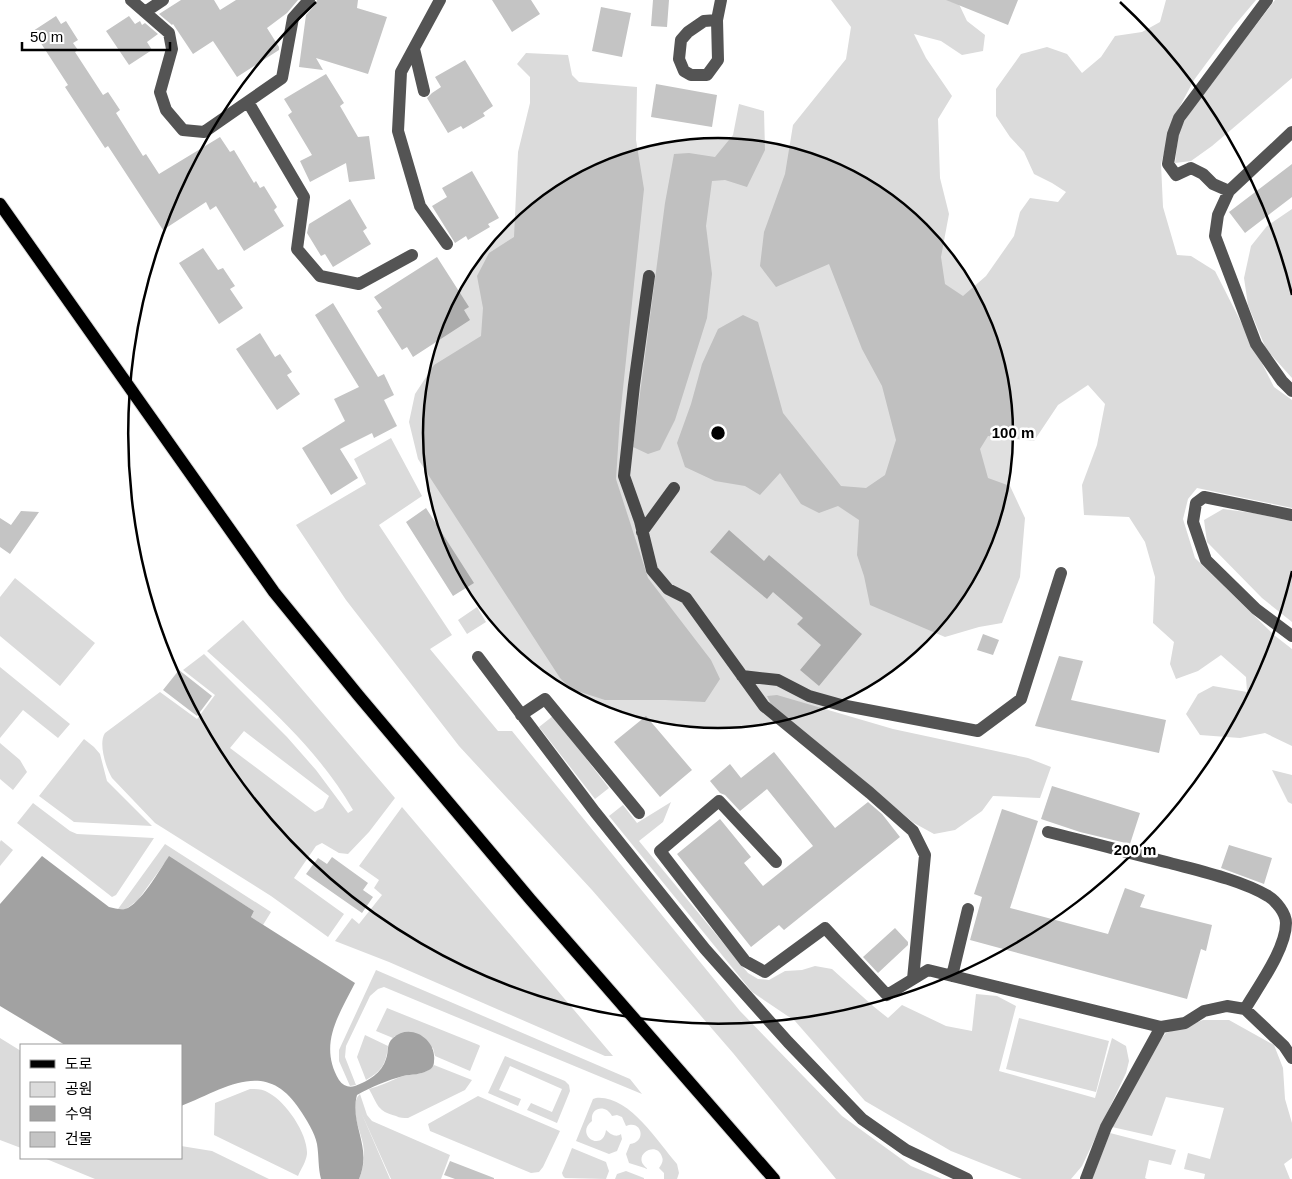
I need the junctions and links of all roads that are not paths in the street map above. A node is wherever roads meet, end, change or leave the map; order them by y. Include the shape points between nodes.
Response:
1 (131, 0) edge
2 (164, 0) edge
3 (309, 0) edge
4 (440, 0) edge
5 (721, 0) edge
6 (1267, 0) edge
7 (145, 12) junction
8 (717, 20) junction
9 (414, 49) junction
10 (424, 91) dead end
11 (248, 102) junction
12 (1292, 132) edge
13 (1229, 191) junction
14 (0, 204) edge
15 (447, 244) dead end
16 (412, 255) dead end
17 (649, 276) dead end
18 (1292, 391) edge
19 (674, 488) dead end
20 (1292, 515) edge
21 (642, 532) junction
22 (1061, 573) dead end
23 (1292, 636) edge
24 (478, 658) dead end
25 (742, 676) junction
26 (522, 715) junction
27 (639, 812) dead end
28 (1048, 832) dead end
29 (776, 862) dead end
30 (968, 909) dead end
31 (952, 976) junction
32 (913, 979) junction
33 (1245, 1009) junction
34 (1161, 1027) junction
35 (1292, 1058) edge
36 (774, 1179) edge
37 (967, 1179) edge
38 (1086, 1179) edge

1 - 7 street
2 - 7 street
3 - 11 street via 293,18 282,78
4 - 9 street
5 - 8 street
6 - 13 street via 1179,118 1173,134 1168,164 1176,175 1191,168
7 - 11 street via 169,33 172,49 160,92 166,110 183,130 204,132
8 - 8 street via 718,60 706,75 692,75 684,70 679,58 681,40 704,21
9 - 10 street
9 - 15 street via 401,72 398,131 420,206
11 - 16 street via 304,197 297,249 320,276 359,284
12 - 13 street
13 - 18 street via 1218,215 1215,236 1256,344
14 - 36 main road via 274,592 530,899
17 - 21 street via 624,476
19 - 21 street
20 - 23 street via 1204,497 1196,503 1193,522 1206,560 1256,609
21 - 25 street via 652,570 668,589 686,598
22 - 25 street via 1021,699 978,731 841,705 809,696 778,680
24 - 26 street
25 - 32 street via 764,706 913,831 925,855
26 - 27 street via 545,699
26 - 37 street via 705,949 788,1042 862,1118 906,1150
28 - 33 street via 1202,871 1270,897 1279,906 1286,922 1282,940 1270,969
29 - 32 street via 719,800 660,851 745,961 765,972 825,928 887,995
30 - 31 street
31 - 32 street via 928,970
31 - 34 street
33 - 34 street via 1227,1006 1204,1012 1185,1023
33 - 35 street via 1284,1046
34 - 38 street via 1106,1127

